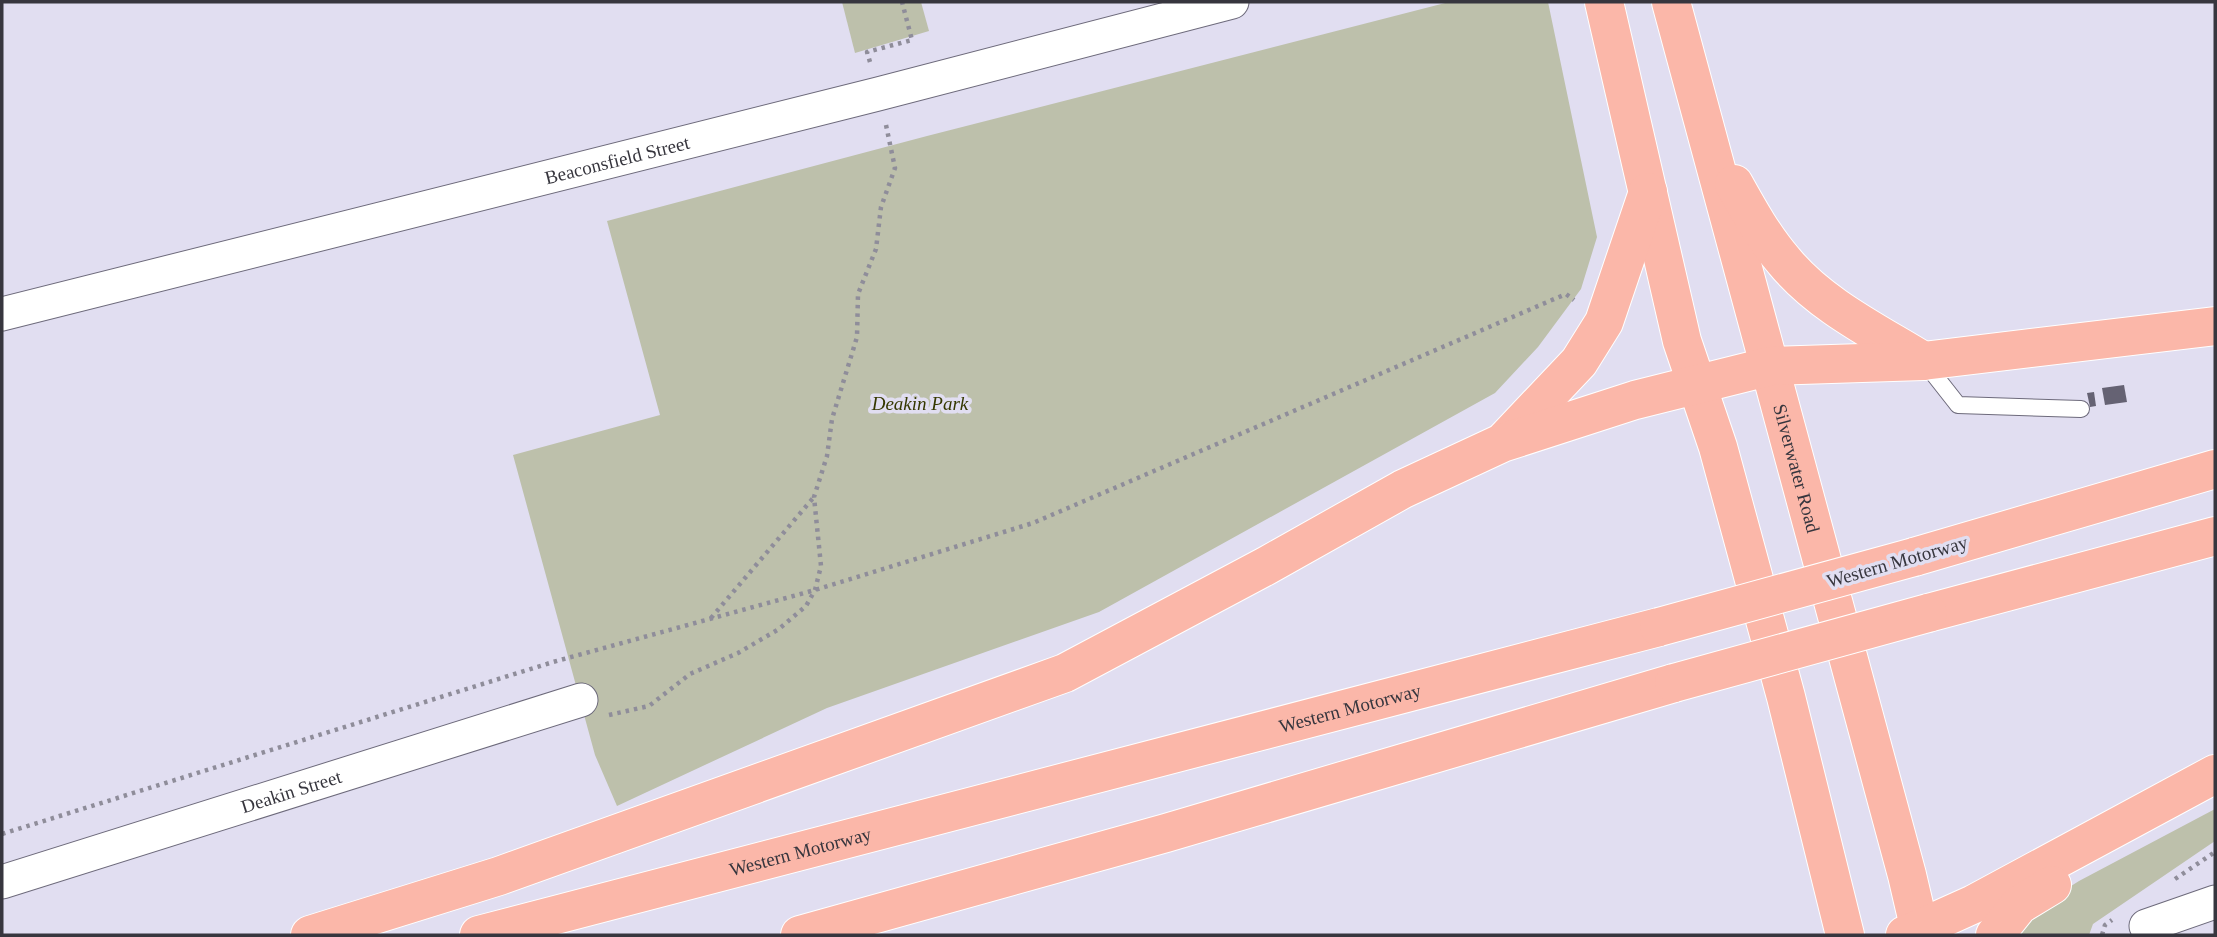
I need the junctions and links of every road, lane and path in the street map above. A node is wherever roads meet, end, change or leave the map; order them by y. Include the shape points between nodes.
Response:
1 (902, 2) edge
2 (1232, 2) edge
3 (1604, 2) edge
4 (1671, 2) edge
5 (867, 52) dead end
6 (1706, 134) junction
7 (890, 140) dead end
8 (1648, 189) junction
9 (1566, 294) dead end
10 (2, 314) edge
11 (2215, 326) edge
12 (1923, 361) junction
13 (1771, 366) junction
14 (1696, 386) junction
15 (2081, 409) dead end
16 (1502, 443) junction
17 (2215, 468) edge
18 (814, 497) junction
19 (2215, 536) edge
20 (814, 590) junction
21 (711, 619) junction
22 (581, 699) joint
23 (2215, 774) edge
24 (2215, 793) edge
25 (2, 834) edge
26 (2, 882) edge
27 (2215, 902) edge
28 (2146, 926) dead end
29 (1915, 933) edge
30 (310, 935) edge
31 (479, 935) edge
32 (800, 935) edge
33 (1845, 935) edge
34 (1995, 935) edge

1 - 5 path via 912,40
2 - 10 street, Beaconsfield Street
3 - 8 highway
4 - 6 highway, Silverwater Road
6 - 12 highway via 1784,261 1816,292
6 - 13 highway, Silverwater Road
7 - 18 path via 894,168 881,207 876,249 858,294 857,337
8 - 14 highway
8 - 16 highway via 1604,322 1579,362
9 - 20 path via 1033,523
11 - 12 highway
12 - 13 highway
12 - 15 lane via 1958,405
13 - 14 highway
13 - 29 highway, Silverwater Road via 1907,875
14 - 16 highway via 1635,400
14 - 33 highway via 1718,447 1783,684
16 - 30 highway via 1403,489 1065,673 499,876
17 - 31 highway, Western Motorway, bridge via 1659,626
18 - 20 path via 821,566
18 - 21 path
19 - 32 highway, bridge via 1674,683
20 - 21 path
20 - 22 path via 806,606 779,629 690,674 649,706 609,715
21 - 25 path via 553,662
22 - 26 street, Deakin Street
23 - 29 highway
24 - 34 highway via 2036,893 2019,905
27 - 28 street

